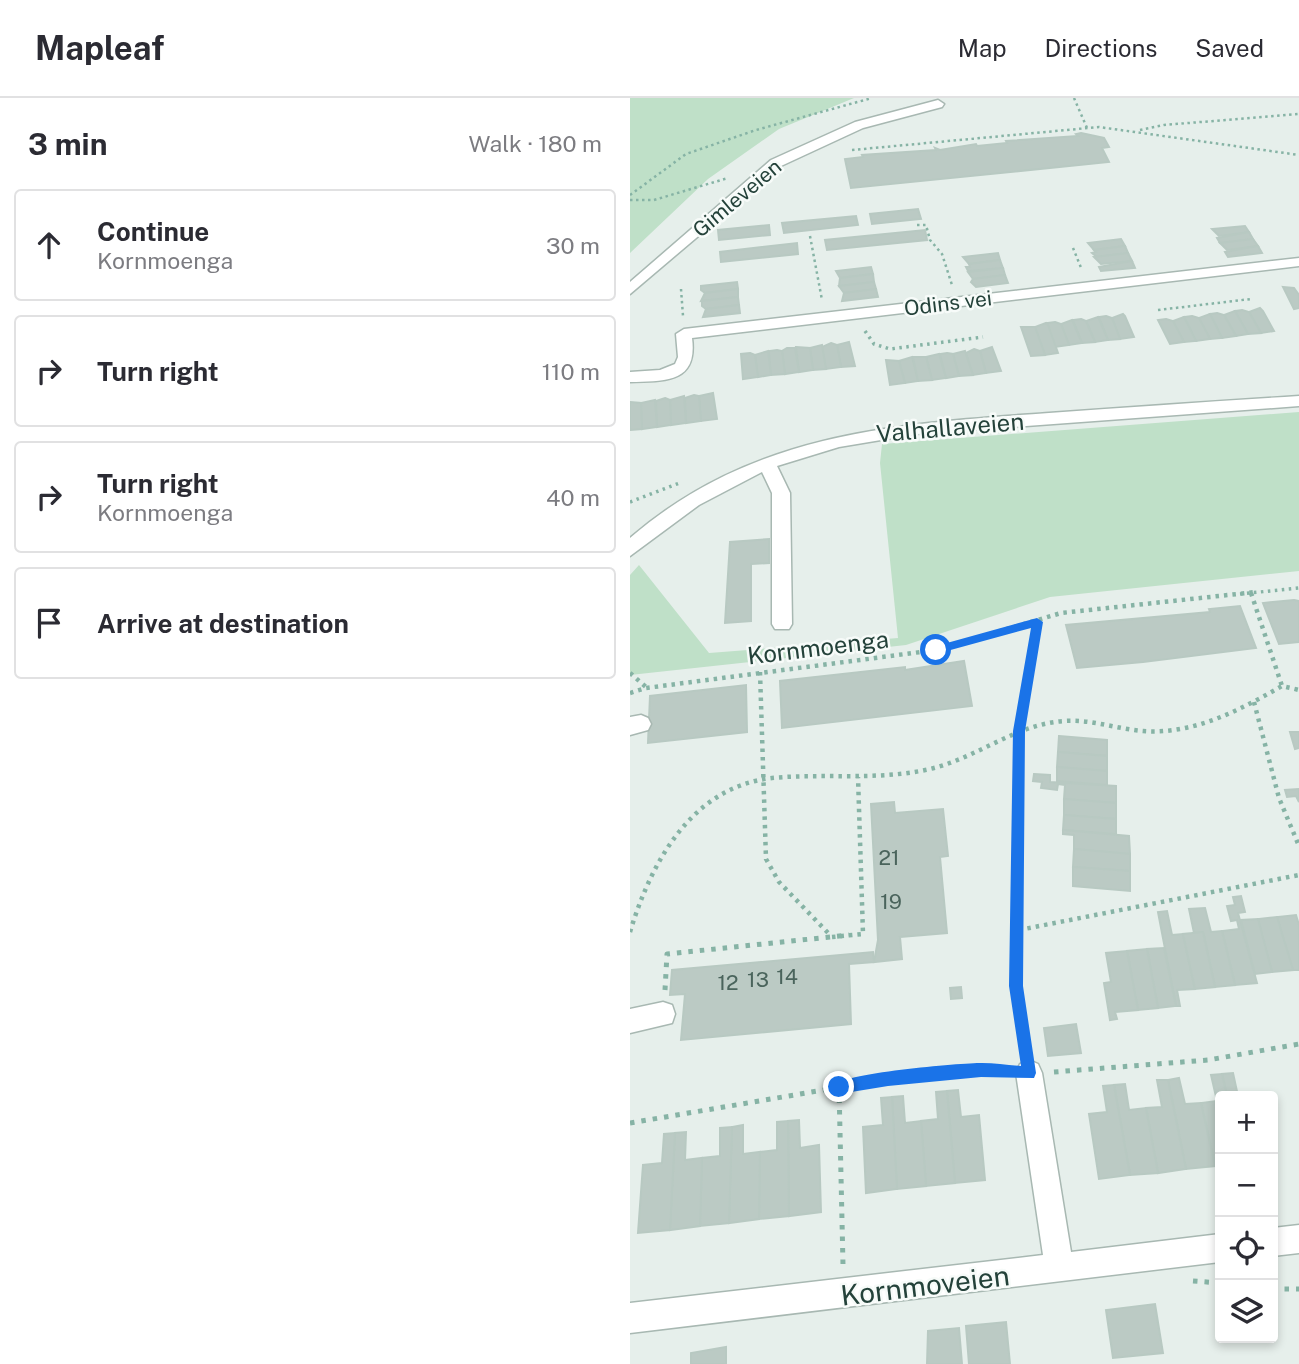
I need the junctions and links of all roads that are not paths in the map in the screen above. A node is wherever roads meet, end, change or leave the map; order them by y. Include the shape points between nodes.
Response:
1 (938, 104) dead end
2 (1299, 262) edge
3 (630, 290) edge
4 (630, 377) edge
5 (1299, 401) edge
6 (767, 463) junction
7 (632, 543) edge
8 (782, 624) dead end
9 (663, 1014) road end
10 (630, 1021) edge
11 (1029, 1073) road end
12 (1299, 1239) edge
13 (1278, 1241) edge
14 (1215, 1249) edge
15 (1059, 1268) junction
16 (630, 1318) edge

1 - 3 street, Gimleveien via 876,119 798,151 760,174
2 - 4 street, Odins vei via 684,334 685,362 681,367
5 - 6 street, Valhallaveien via 882,432
6 - 7 street, Valhallaveien via 691,502
6 - 8 street via 781,493
9 - 10 street
11 - 15 street
12 - 13 street
14 - 15 street, Kornmoveien
15 - 16 street, Kornmoveien

